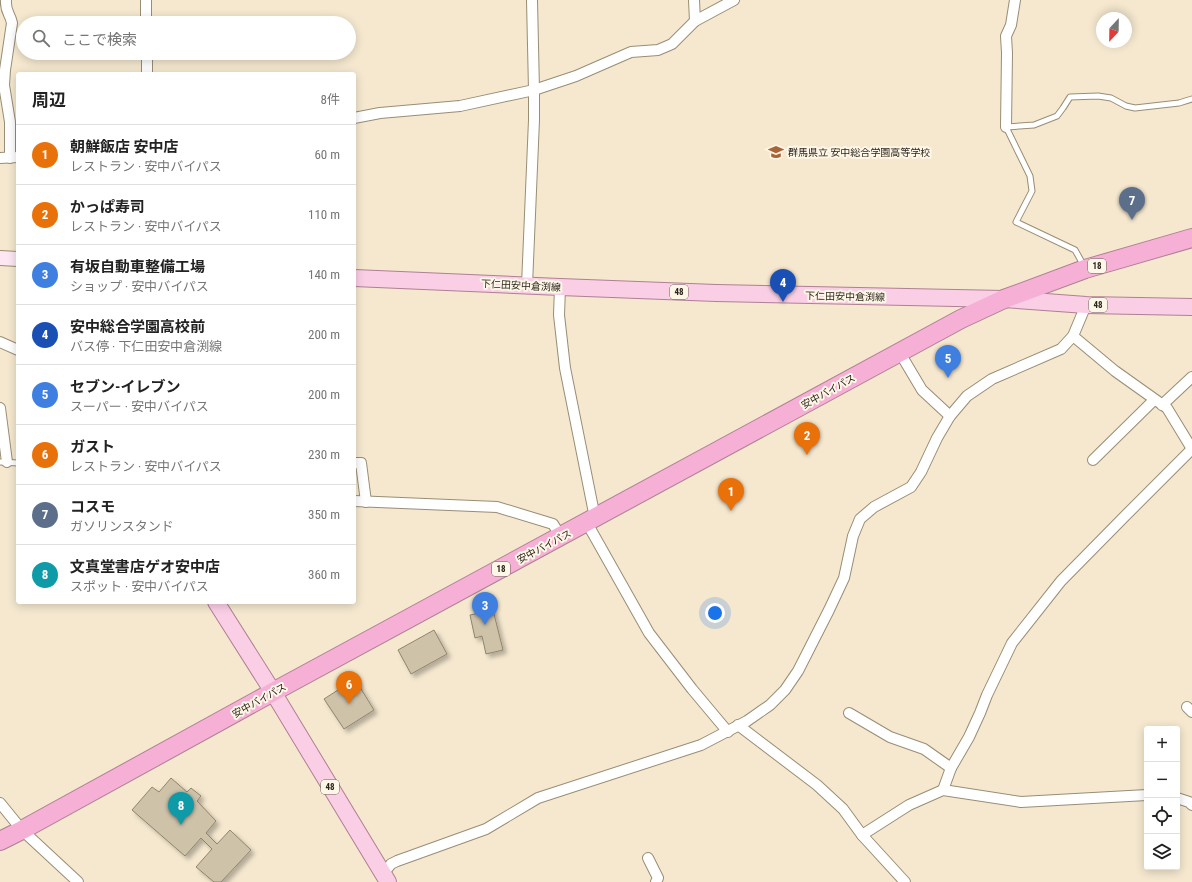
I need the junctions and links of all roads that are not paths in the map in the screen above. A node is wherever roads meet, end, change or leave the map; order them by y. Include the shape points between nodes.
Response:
1 (6, 0) edge
2 (146, 0) edge
3 (532, 0) edge
4 (694, 0) edge
5 (734, 0) edge
6 (1015, 0) edge
7 (3, 12) edge
8 (146, 16) edge
9 (695, 21) junction
10 (147, 60) edge
11 (147, 72) edge
12 (534, 90) junction
13 (1192, 99) edge
14 (356, 118) edge
15 (1006, 127) junction
16 (9, 158) edge
17 (1192, 238) edge
18 (0, 258) edge
19 (16, 259) edge
20 (1085, 269) junction
21 (356, 278) edge
22 (527, 286) junction
23 (560, 287) junction
24 (1004, 299) junction
25 (1086, 305) junction
26 (1192, 307) edge
27 (1073, 336) junction
28 (0, 342) edge
29 (16, 349) edge
30 (900, 353) junction
31 (1192, 377) edge
32 (1158, 403) junction
33 (0, 408) edge
34 (950, 416) junction
35 (1192, 449) edge
36 (1094, 460) dead end
37 (4, 462) edge
38 (16, 463) edge
39 (356, 463) edge
40 (356, 501) edge
41 (366, 502) junction
42 (591, 520) junction
43 (561, 537) junction
44 (217, 604) edge
45 (273, 692) junction
46 (849, 713) dead end
47 (738, 725) junction
48 (728, 732) junction
49 (951, 768) junction
50 (943, 790) junction
51 (1144, 795) edge
52 (1180, 799) edge
53 (1191, 802) edge
54 (0, 803) edge
55 (22, 830) junction
56 (862, 835) junction
57 (0, 841) edge
58 (648, 858) dead end
59 (383, 879) edge
60 (78, 882) edge
61 (656, 882) edge
62 (905, 882) edge

1 - 7 street
2 - 8 street
3 - 12 street
4 - 9 street
5 - 9 street
6 - 15 street via 1011,25 1006,36
7 - 16 street via 11,16 12,23 4,85 10,122
9 - 12 street via 672,44 658,50 631,52 576,76
10 - 11 street
12 - 14 street via 460,106
12 - 22 street
13 - 15 lane via 1135,108 1111,98 1070,97 1057,116 1034,125
15 - 20 lane via 1030,176 1032,191 1016,222 1075,250
17 - 20 highway, 18
18 - 19 main road
20 - 24 highway, 18
21 - 22 main road, 下仁田安中倉渕線 / 48
22 - 23 main road, 下仁田安中倉渕線 / 48
23 - 24 main road, 下仁田安中倉渕線 / 48
23 - 42 street via 559,315 565,368
24 - 25 main road, 下仁田安中倉渕線 / 48
24 - 30 highway, 安中バイパス / 18 via 961,319
25 - 26 main road, 下仁田安中倉渕線 / 48
25 - 27 street
27 - 32 street
27 - 34 street via 1061,349 992,379 967,396
28 - 29 street
30 - 34 street via 922,390
30 - 42 highway, 安中バイパス / 18
31 - 32 street
32 - 35 street via 1167,408
32 - 36 street
33 - 37 street
34 - 47 street via 911,487 860,519 852,536 844,578 798,671 785,690 770,705
35 - 49 street via 1062,581 1012,643 969,737
37 - 38 lane
39 - 41 street via 360,463
40 - 41 street
41 - 43 street via 497,507 553,524
42 - 43 highway, 安中バイパス / 18
42 - 48 street via 650,632
43 - 45 highway, 安中バイパス / 18
44 - 45 main road, 48
45 - 55 highway, 安中バイパス / 18
45 - 59 main road, 48
46 - 49 street via 890,737 924,749
47 - 48 street
47 - 56 street via 817,785 843,809
48 - 59 street via 701,745 538,798 486,830 391,864
49 - 50 street
50 - 51 street via 1021,802
50 - 56 street via 909,805
52 - 53 street
54 - 55 street
55 - 57 highway, 安中バイパス / 18
55 - 60 street
56 - 62 street
58 - 61 street via 658,878

